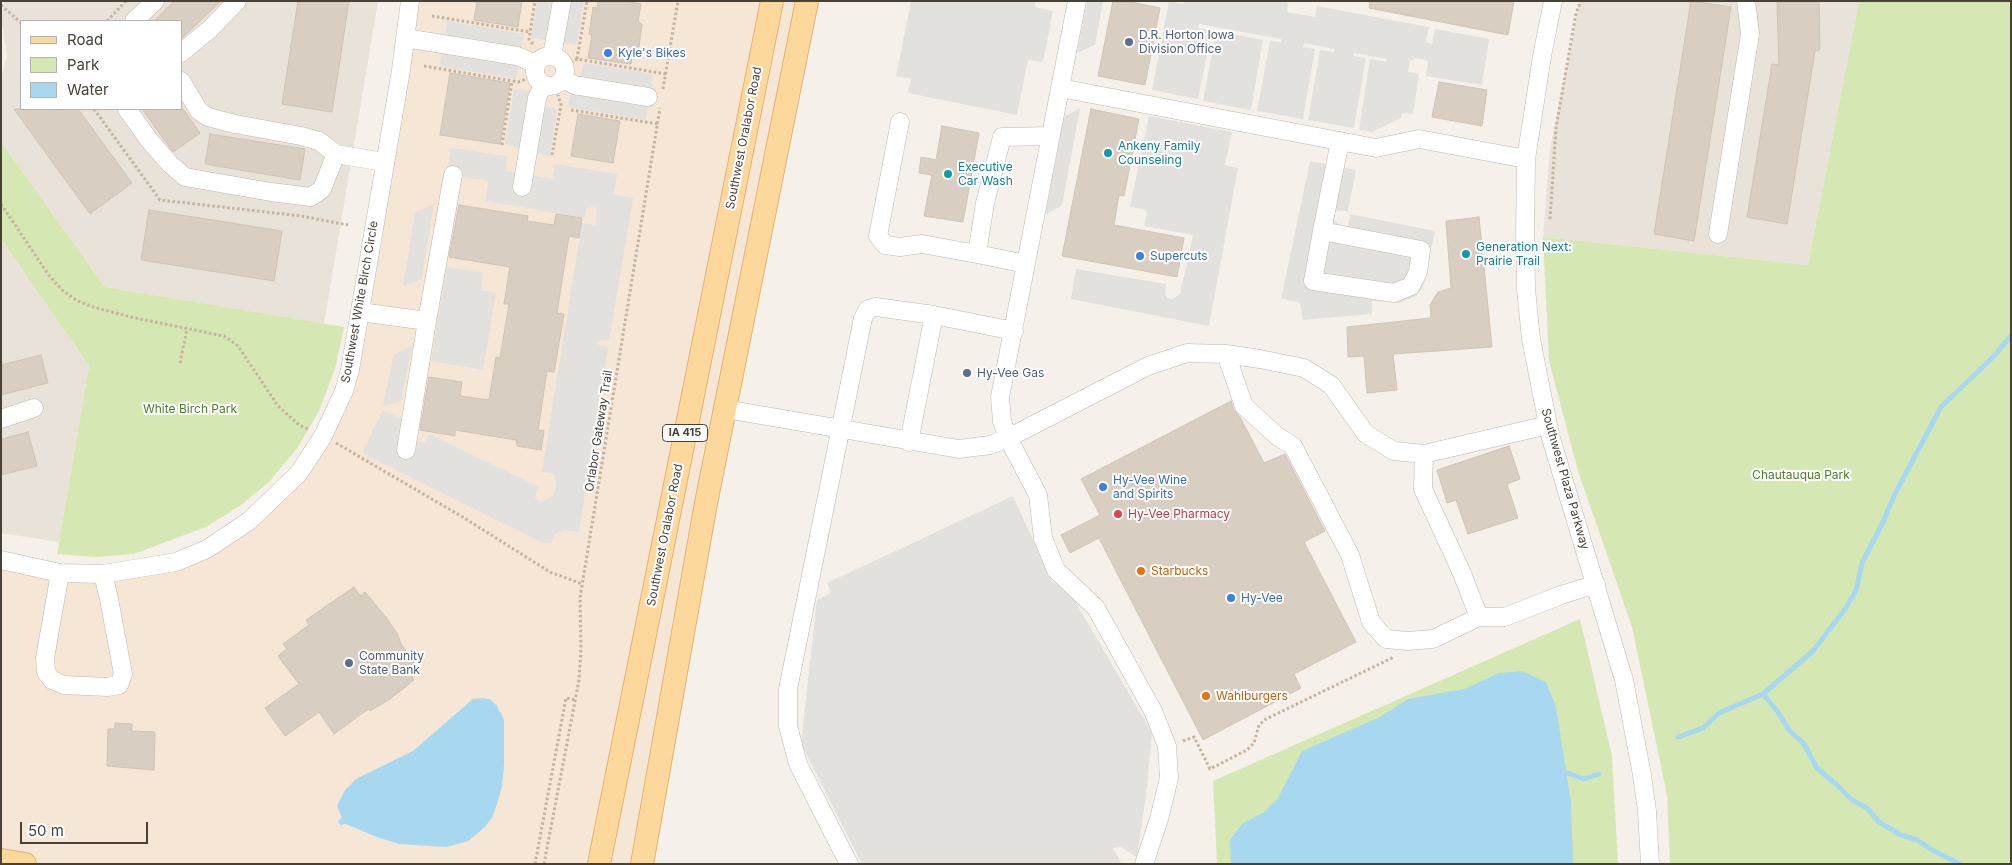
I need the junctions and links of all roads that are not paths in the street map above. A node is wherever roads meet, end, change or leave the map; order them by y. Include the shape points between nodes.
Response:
1 (155, 1) edge
2 (237, 1) edge
3 (410, 1) edge
4 (562, 1) edge
5 (772, 1) edge
6 (807, 1) edge
7 (1077, 1) edge
8 (1553, 1) edge
9 (1746, 1) edge
10 (135, 20) edge
11 (405, 38) junction
12 (182, 52) edge
13 (552, 70) junction
14 (182, 83) edge
15 (1060, 88) junction
16 (658, 96) road end
17 (128, 110) edge
18 (900, 122) dead end
19 (1051, 136) junction
20 (1340, 141) junction
21 (336, 154) junction
22 (1526, 159) junction
23 (384, 162) junction
24 (453, 175) dead end
25 (522, 187) dead end
26 (1322, 231) junction
27 (1718, 234) dead end
28 (977, 254) junction
29 (1026, 264) junction
30 (360, 312) junction
31 (934, 315) junction
32 (427, 321) junction
33 (1014, 331) junction
34 (1226, 354) junction
35 (34, 408) dead end
36 (725, 409) junction
37 (1, 419) edge
38 (1548, 425) junction
39 (840, 429) junction
40 (1008, 438) junction
41 (909, 442) junction
42 (406, 450) dead end
43 (1424, 454) junction
44 (1, 560) edge
45 (60, 573) junction
46 (103, 574) junction
47 (1596, 584) junction
48 (1479, 617) junction
49 (1, 860) edge
50 (25, 864) edge
51 (599, 864) edge
52 (642, 864) edge
53 (850, 864) edge
54 (1144, 864) edge
55 (1650, 864) edge

1 - 10 street
2 - 12 street
3 - 11 street, Southwest White Birch Circle
4 - 13 street
5 - 51 main road, Southwest Oralabor Road / IA 415
6 - 36 main road, IA 415
7 - 15 street
8 - 22 street, Southwest Plaza Parkway
9 - 27 street via 1750,34
11 - 13 street via 517,56
11 - 23 street, Southwest White Birch Circle
13 - 16 street via 574,85
13 - 25 street via 537,98
14 - 21 street via 199,110 208,117 320,141
15 - 19 street
15 - 20 street
17 - 21 street via 149,140 185,177 311,197 322,190
18 - 28 street via 878,236 885,245 922,244
19 - 28 street via 1002,137 985,203
19 - 29 street
20 - 22 street via 1376,148 1419,139
20 - 26 street
21 - 23 street
22 - 38 street, Southwest Plaza Parkway via 1526,289
23 - 30 street, Southwest White Birch Circle
24 - 32 street
26 - 26 street via 1313,281 1394,293 1411,286 1418,272 1421,250
28 - 29 street
29 - 33 street
30 - 32 street
30 - 46 street, Southwest White Birch Circle via 344,390 323,436 299,474 249,521 207,549 176,562
31 - 33 street
31 - 39 street via 884,307 868,309 863,318
31 - 41 street
32 - 42 street
33 - 40 street via 1000,397 1002,421
34 - 40 street via 1187,353 1148,366
34 - 43 street via 1304,368 1331,385 1366,434 1394,451
34 - 48 street via 1244,406 1293,446 1350,555 1370,622 1386,639 1434,639
35 - 37 street
36 - 39 street
36 - 52 main road, IA 415
38 - 43 street
38 - 47 street, Southwest Plaza Parkway
39 - 41 street
39 - 53 street via 788,690 788,726 798,764
40 - 41 street via 990,445 959,449
40 - 54 street via 1038,495 1044,538 1056,570 1096,608 1153,711 1167,747 1169,778
43 - 48 street via 1423,489
44 - 45 street, Southwest White Birch Circle
45 - 46 street, Southwest White Birch Circle
45 - 46 street via 45,658 46,672 52,680 64,685 107,687 119,685 123,674
47 - 48 street via 1505,617
47 - 55 street, Southwest Plaza Parkway via 1631,710 1647,811
49 - 50 main road

